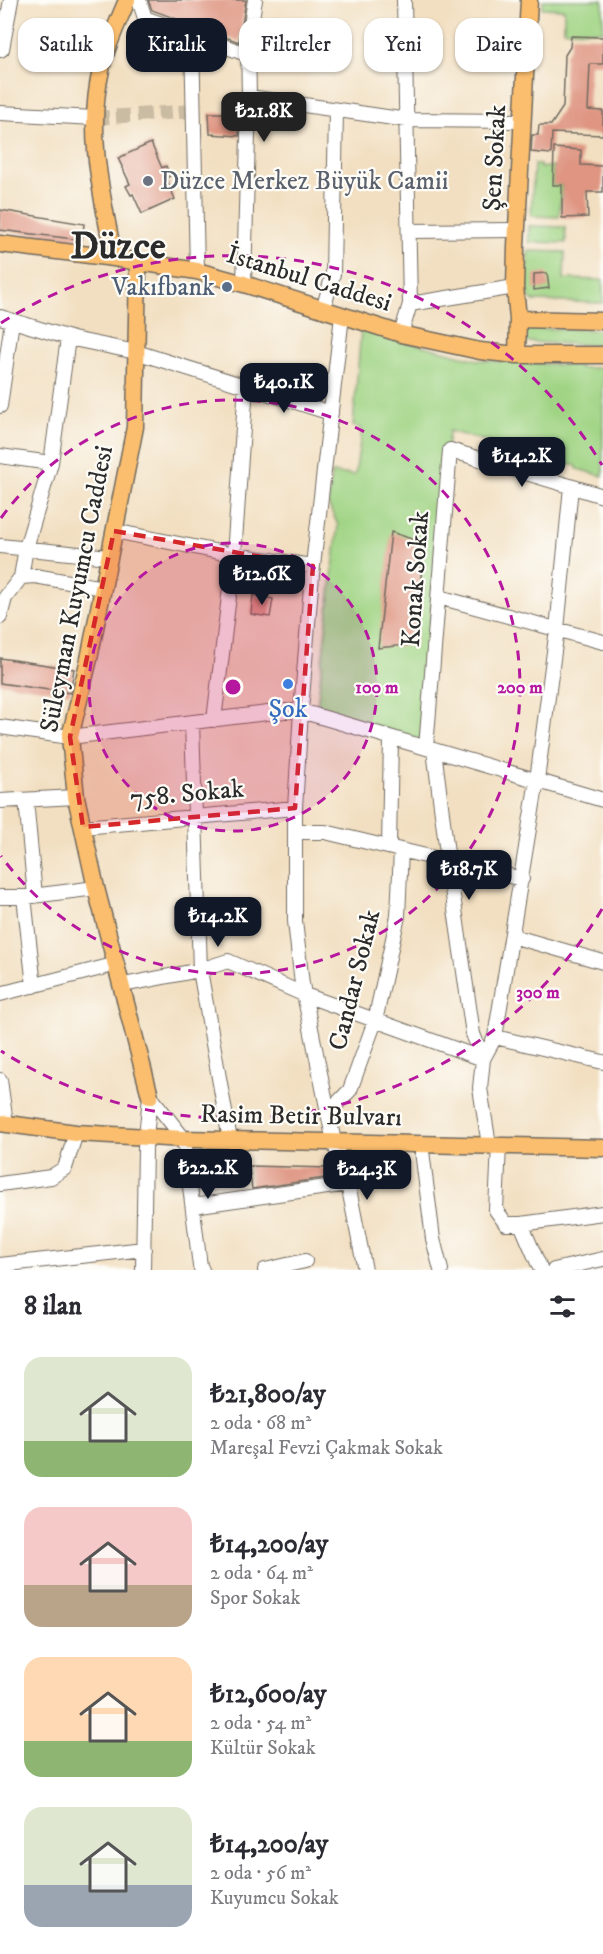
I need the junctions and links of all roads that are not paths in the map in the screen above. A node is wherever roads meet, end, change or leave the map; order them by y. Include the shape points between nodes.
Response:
1 (11, 0) edge
2 (127, 0) edge
3 (139, 0) edge
4 (255, 0) edge
5 (404, 0) edge
6 (529, 0) edge
7 (145, 18) edge
8 (252, 18) edge
9 (0, 50) edge
10 (193, 72) edge
11 (248, 72) edge
12 (249, 97) junction
13 (336, 110) junction
14 (2, 111) edge
15 (95, 118) junction
16 (407, 120) junction
17 (521, 121) junction
18 (516, 230) junction
19 (409, 231) junction
20 (0, 244) edge
21 (114, 258) junction
22 (138, 262) junction
23 (197, 271) junction
24 (244, 284) junction
25 (515, 287) junction
26 (410, 304) junction
27 (323, 310) junction
28 (342, 316) junction
29 (6, 319) edge
30 (518, 319) junction
31 (603, 321) edge
32 (401, 334) junction
33 (68, 338) junction
34 (136, 352) junction
35 (517, 355) junction
36 (603, 355) edge
37 (2, 382) edge
38 (246, 386) junction
39 (0, 406) edge
40 (331, 413) junction
41 (0, 456) edge
42 (51, 463) junction
43 (571, 487) junction
44 (603, 496) edge
45 (114, 531) junction
46 (0, 546) edge
47 (26, 548) junction
48 (234, 555) junction
49 (109, 557) junction
50 (313, 567) junction
51 (21, 577) junction
52 (103, 588) junction
53 (439, 597) junction
54 (0, 617) edge
55 (557, 629) junction
56 (603, 642) edge
57 (301, 711) junction
58 (214, 720) junction
59 (192, 722) junction
60 (0, 727) edge
61 (70, 737) junction
62 (391, 738) junction
63 (430, 749) junction
64 (537, 780) junction
65 (76, 797) junction
66 (26, 800) junction
67 (603, 800) edge
68 (0, 801) edge
69 (295, 808) junction
70 (196, 818) junction
71 (83, 827) junction
72 (295, 832) junction
73 (395, 848) junction
74 (448, 861) junction
75 (522, 879) junction
76 (96, 888) junction
77 (0, 897) edge
78 (30, 897) junction
79 (512, 936) junction
80 (603, 962) edge
81 (117, 964) junction
82 (200, 970) junction
83 (123, 985) junction
84 (34, 986) junction
85 (0, 994) edge
86 (305, 995) junction
87 (375, 1022) junction
88 (495, 1037) junction
89 (483, 1059) junction
90 (603, 1062) edge
91 (0, 1080) edge
92 (150, 1096) junction
93 (328, 1113) junction
94 (3, 1124) edge
95 (76, 1133) junction
96 (146, 1138) junction
97 (184, 1139) junction
98 (230, 1140) junction
99 (334, 1142) junction
100 (603, 1142) edge
101 (421, 1143) junction
102 (494, 1145) junction
103 (603, 1148) edge
104 (0, 1184) edge
105 (348, 1184) junction
106 (194, 1206) junction
107 (603, 1214) edge
108 (521, 1224) junction
109 (144, 1249) junction
110 (603, 1259) edge
111 (304, 1261) dead end
112 (0, 1265) edge
113 (143, 1270) edge
114 (202, 1270) edge
115 (265, 1270) edge
116 (364, 1270) edge
117 (441, 1270) edge
118 (542, 1270) edge
119 (554, 1270) edge

1 - 9 street
2 - 15 main road via 101,69
3 - 7 street
4 - 8 street
5 - 16 street
6 - 17 main road, Şen Sokak
10 - 23 street
11 - 12 street
12 - 13 street
12 - 24 street
13 - 16 street
13 - 27 street via 333,274
14 - 15 street
15 - 21 main road via 96,165
16 - 17 street
16 - 19 street
17 - 18 main road, Şen Sokak
18 - 19 street
18 - 25 main road, Şen Sokak
19 - 26 street
20 - 21 main road, İstanbul Caddesi
21 - 22 main road, İstanbul Caddesi
22 - 23 main road, İstanbul Caddesi
22 - 34 main road, Süleyman Kuyumcu Caddesi
23 - 24 main road, İstanbul Caddesi
24 - 27 main road, İstanbul Caddesi
25 - 26 street
25 - 30 main road, Şen Sokak
26 - 32 street
27 - 28 main road, İstanbul Caddesi
28 - 32 main road, İstanbul Caddesi
28 - 40 street
29 - 33 street
29 - 37 street
30 - 31 main road
30 - 35 main road, Şen Sokak
32 - 35 main road, İstanbul Caddesi
33 - 34 street
33 - 42 street
34 - 38 street
34 - 45 main road, Süleyman Kuyumcu Caddesi via 135,427
35 - 36 main road, İstanbul Caddesi
37 - 39 street
38 - 40 street
38 - 48 street
40 - 50 street
41 - 42 street
42 - 47 street
43 - 44 street
43 - 53 street, Konak Sokak via 450,450
43 - 55 street
45 - 48 street
45 - 49 main road, Süleyman Kuyumcu Caddesi
46 - 47 street
47 - 49 street
47 - 51 street
48 - 50 street
48 - 58 street
49 - 52 main road, Süleyman Kuyumcu Caddesi
50 - 57 street
51 - 52 street
51 - 54 street via 5,598
52 - 61 main road, Süleyman Kuyumcu Caddesi
53 - 55 street
53 - 63 street, Konak Sokak
55 - 56 street
55 - 64 street
57 - 58 street
57 - 62 street
57 - 69 street
58 - 59 street
59 - 61 street
59 - 70 street
60 - 61 street
61 - 65 main road, Süleyman Kuyumcu Caddesi
62 - 63 street
62 - 73 street, Candar Sokak
63 - 64 street
63 - 74 street, Konak Sokak
64 - 67 street
64 - 75 street
65 - 66 street
65 - 71 main road, Süleyman Kuyumcu Caddesi
66 - 68 street
66 - 78 street
69 - 70 street, 758. Sokak
69 - 72 street
70 - 71 street, 758. Sokak
70 - 82 street
71 - 76 main road, Süleyman Kuyumcu Caddesi
72 - 73 street via 325,832
72 - 86 street via 295,921
73 - 74 street
73 - 87 street, Candar Sokak via 398,916
74 - 75 street
74 - 89 street, Konak Sokak via 473,1034
75 - 79 street
76 - 78 street
76 - 81 main road, Süleyman Kuyumcu Caddesi
77 - 78 street
78 - 84 street
79 - 80 street
79 - 88 street
81 - 83 main road, Süleyman Kuyumcu Caddesi
81 - 84 street
82 - 83 street
82 - 86 street via 228,961
82 - 98 street
83 - 92 main road, Süleyman Kuyumcu Caddesi
84 - 85 street
86 - 87 street
86 - 93 street
87 - 89 street
87 - 93 street, Candar Sokak via 350,1090
88 - 89 street
88 - 90 street
89 - 102 street via 480,1088
91 - 94 street
92 - 96 street
92 - 97 street
93 - 99 street
94 - 95 main road, Rasim Betir Bulvarı
95 - 96 main road, Rasim Betir Bulvarı
95 - 104 street via 65,1168 51,1177
96 - 97 main road, Rasim Betir Bulvarı
96 - 109 street
97 - 98 main road, Rasim Betir Bulvarı
97 - 106 street
98 - 99 main road, Rasim Betir Bulvarı
99 - 101 main road, Rasim Betir Bulvarı
99 - 105 street
100 - 103 main road
101 - 102 main road, Rasim Betir Bulvarı
101 - 117 street via 433,1239
102 - 103 main road, Rasim Betir Bulvarı
102 - 108 street via 496,1210 506,1224
105 - 106 street
105 - 116 street
106 - 114 street
107 - 108 street
108 - 118 street
109 - 112 street
109 - 113 street
110 - 119 street
111 - 115 street

